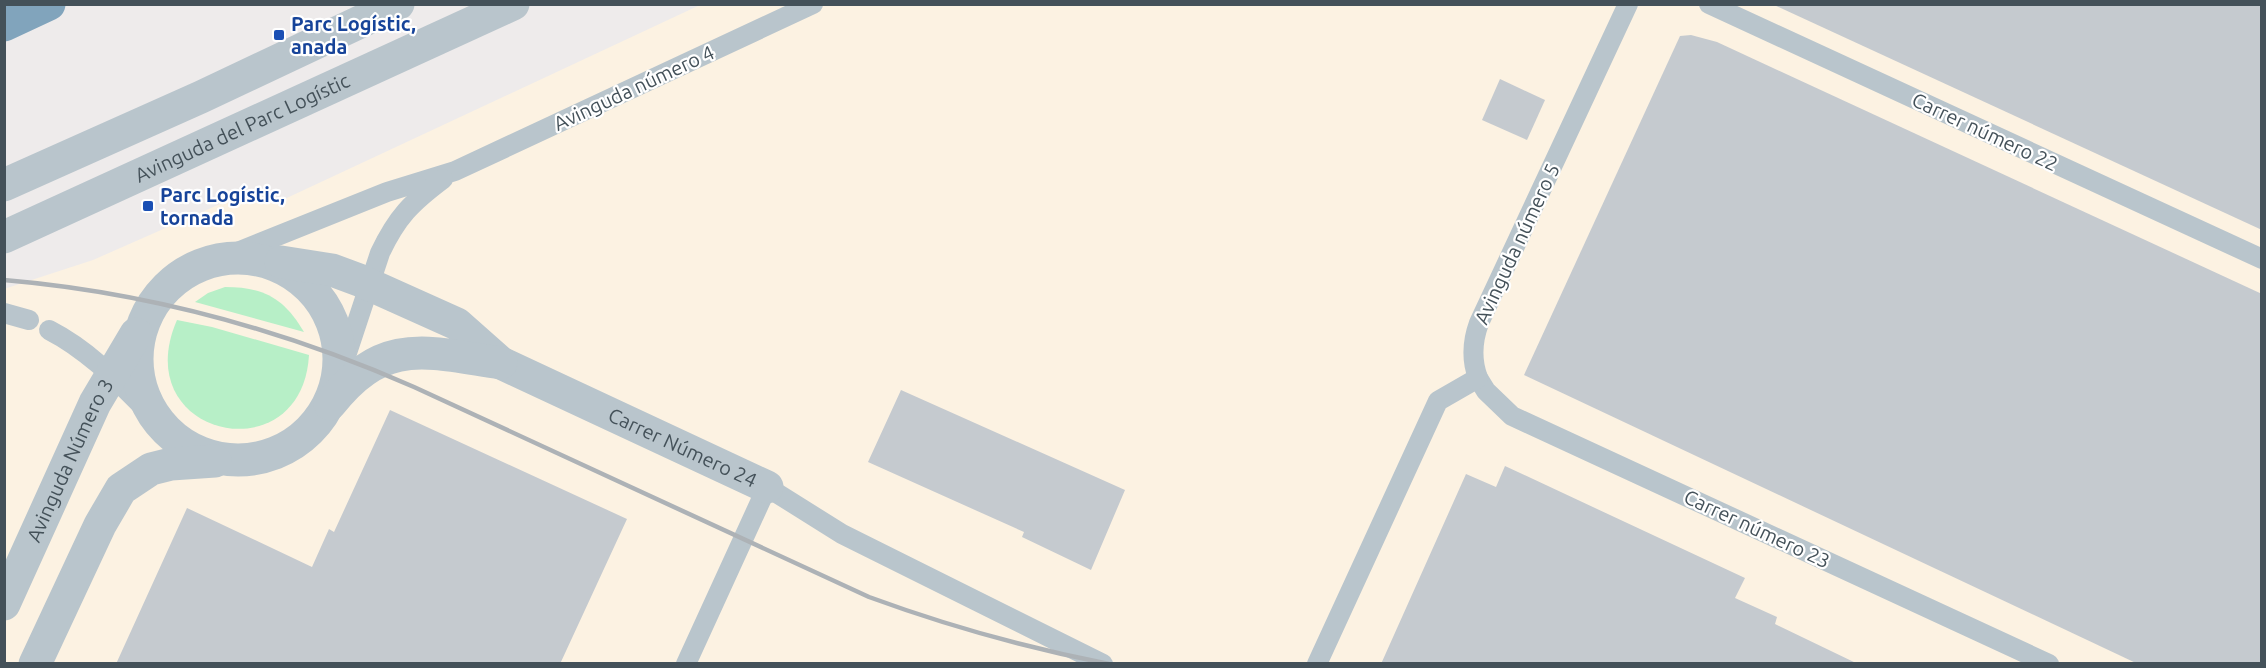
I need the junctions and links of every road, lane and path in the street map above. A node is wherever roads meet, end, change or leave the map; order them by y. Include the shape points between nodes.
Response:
1 (49, 4) edge
2 (398, 4) edge
3 (513, 4) edge
4 (813, 4) edge
5 (1628, 4) edge
6 (1709, 4) edge
7 (4, 25) edge
8 (455, 171) junction
9 (4, 185) edge
10 (4, 237) edge
11 (241, 258) junction
12 (2262, 260) edge
13 (369, 285) junction
14 (4, 313) edge
15 (29, 320) dead end
16 (143, 322) junction
17 (49, 330) dead end
18 (501, 363) junction
19 (111, 375) junction
20 (1478, 378) junction
21 (331, 396) junction
22 (157, 421) junction
23 (230, 460) junction
24 (767, 487) junction
25 (4, 604) edge
26 (35, 663) edge
27 (686, 663) edge
28 (1103, 663) edge
29 (1317, 663) edge
30 (2049, 663) edge

1 - 7 highway
2 - 9 street
3 - 10 street, Avinguda del Parc Logístic
4 - 8 lane, Avinguda número 4
5 - 20 lane, Avinguda número 5 via 1479,323 1473,351
6 - 12 lane, Carrer número 22
8 - 11 lane, Avinguda número 4 via 387,192
8 - 13 lane, Avinguda número 4 via 401,215 389,234
11 - 13 street, Carrer Número 24 via 332,270
11 - 16 street via 197,266 172,281 152,303
11 - 21 street via 284,268 309,285 327,309 340,356
13 - 18 street, Carrer Número 24 via 457,324
13 - 21 lane, Avinguda número 4
14 - 15 lane
16 - 19 street, Avinguda Número 3
16 - 22 street via 136,369 143,397
17 - 19 lane via 71,342
18 - 21 street via 408,353 373,363
18 - 24 street, Carrer Número 24
19 - 22 lane
19 - 25 street, Avinguda Número 3
20 - 29 lane via 1438,402
20 - 30 lane, Carrer número 23 via 1512,416
21 - 23 street via 308,432 285,449 258,458
22 - 23 street via 177,441 202,454
23 - 26 street via 151,469 121,489
24 - 27 lane
24 - 28 lane, Carrer Número 24 via 842,534

